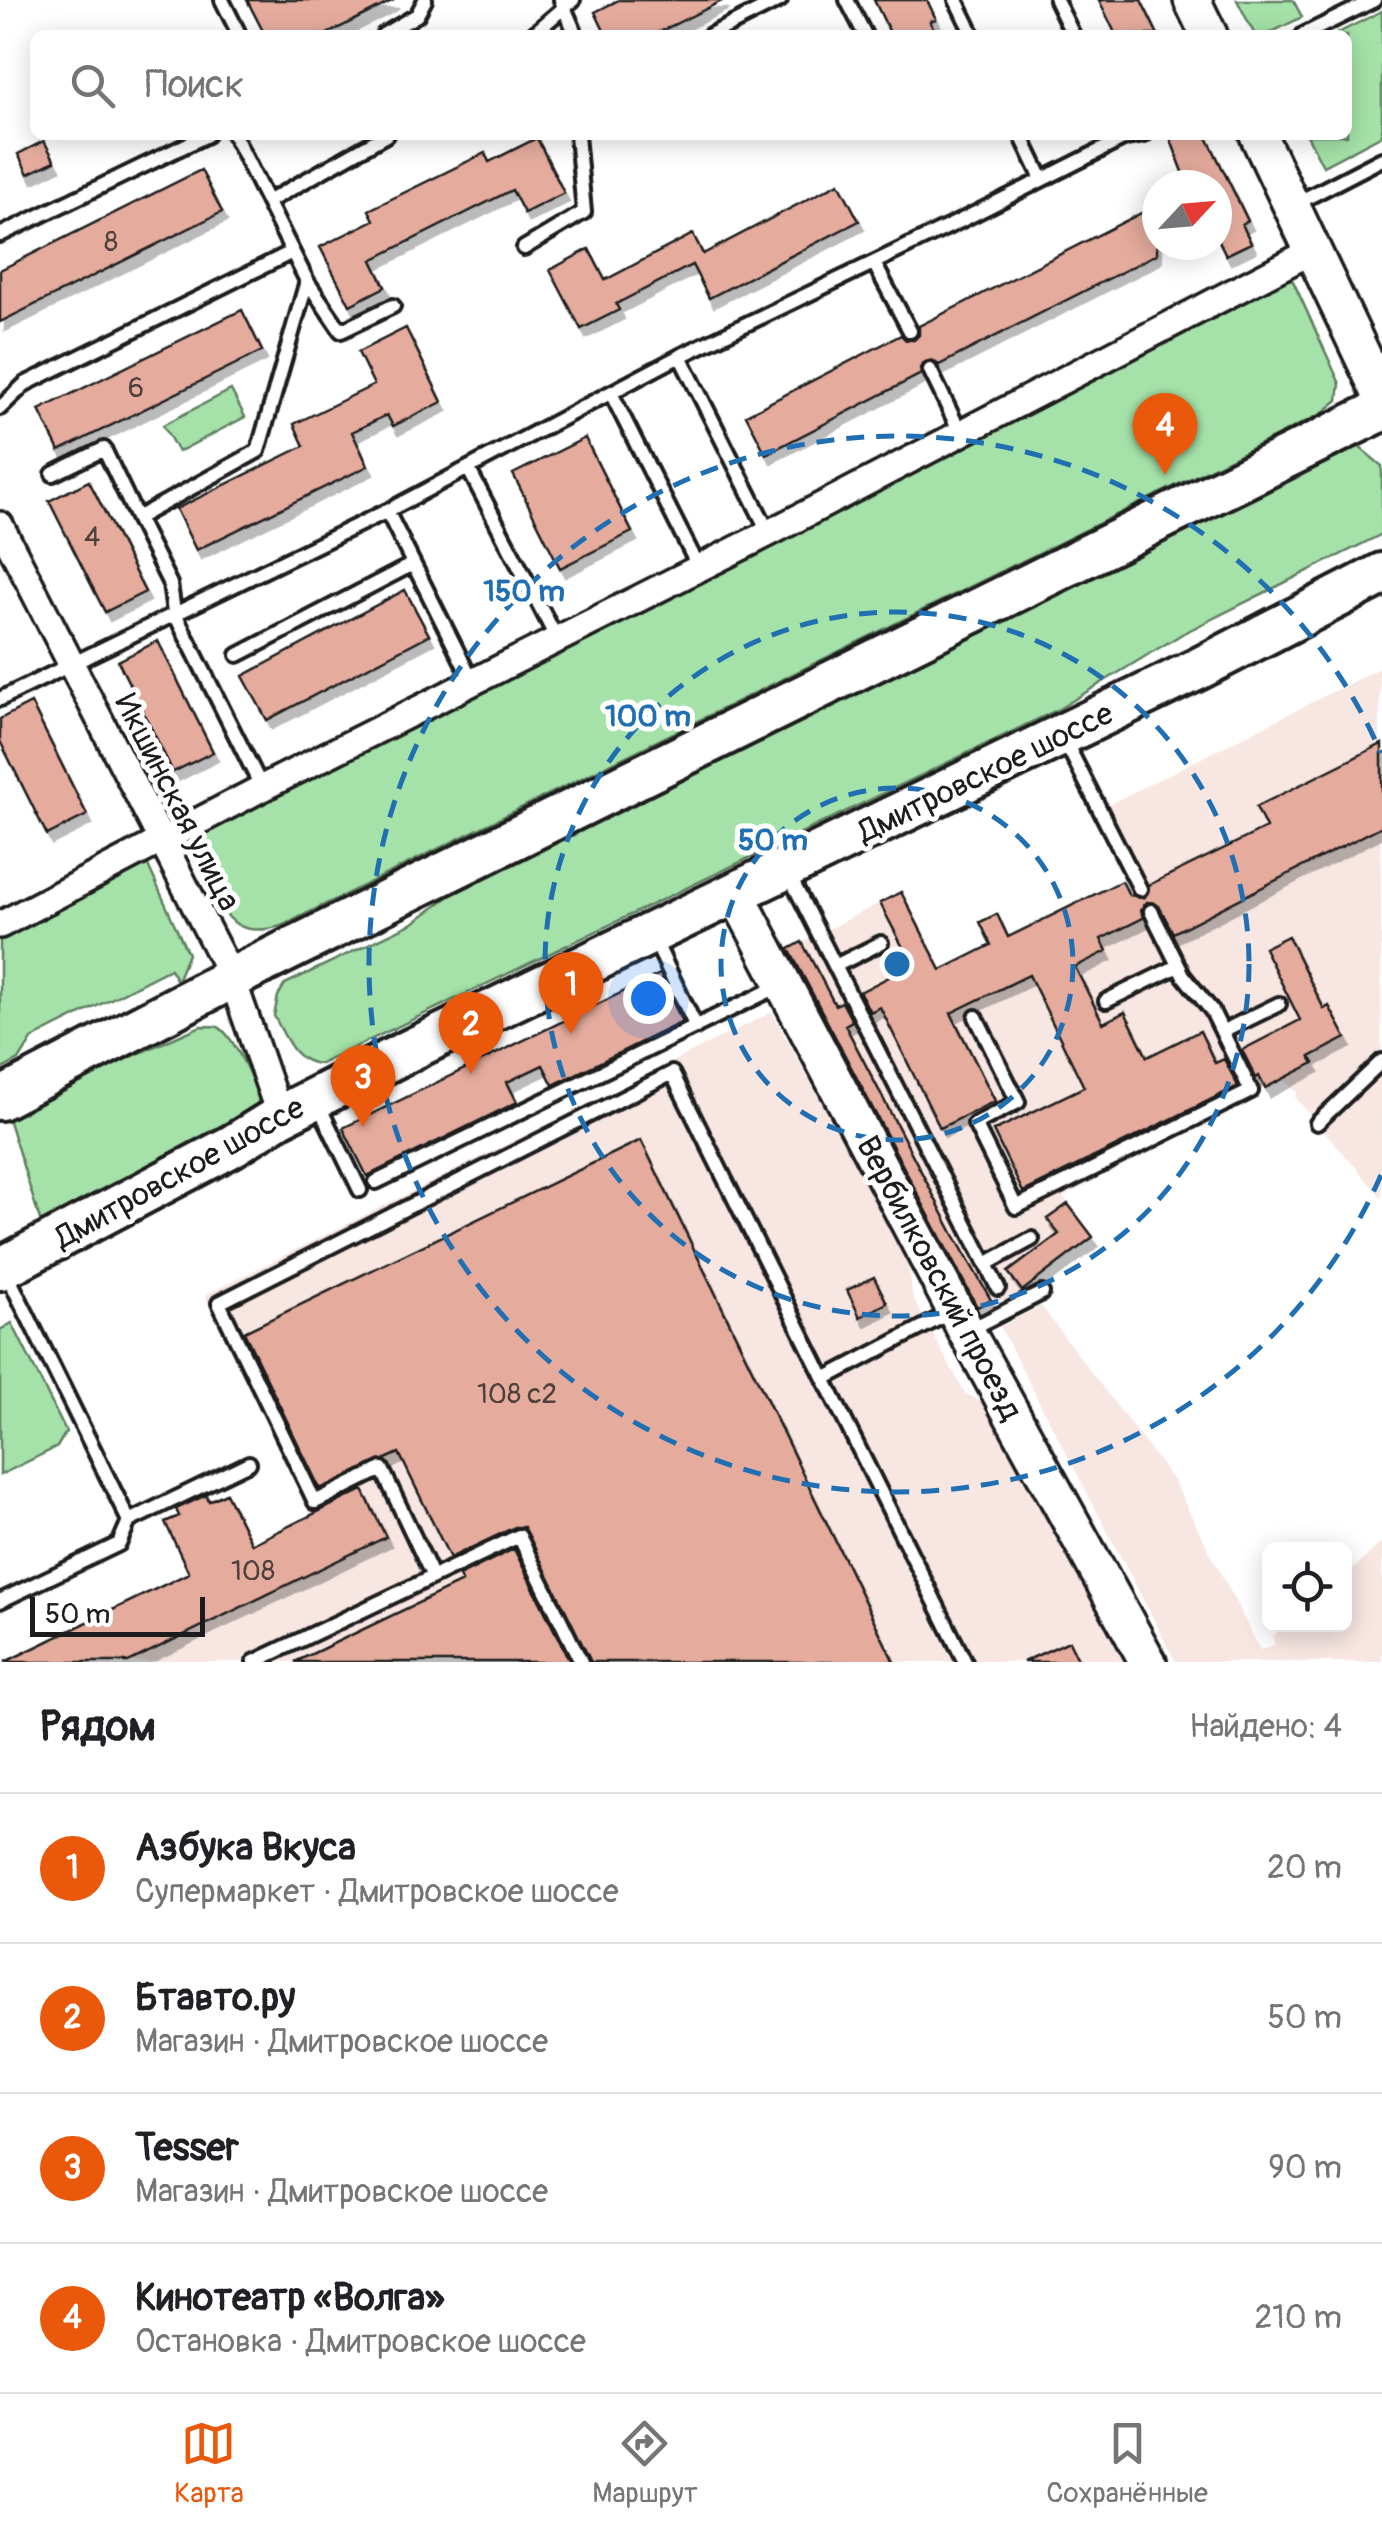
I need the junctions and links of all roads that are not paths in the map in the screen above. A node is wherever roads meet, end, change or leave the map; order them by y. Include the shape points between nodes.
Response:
1 (222, 0) edge
2 (425, 0) edge
3 (780, 0) edge
4 (847, 0) edge
5 (956, 0) edge
6 (1056, 0) edge
7 (1192, 0) edge
8 (1374, 0) edge
9 (566, 2) edge
10 (237, 30) edge
11 (392, 30) edge
12 (537, 30) edge
13 (574, 30) edge
14 (720, 30) edge
15 (862, 30) edge
16 (971, 30) edge
17 (1071, 30) edge
18 (1207, 30) edge
19 (1313, 30) edge
20 (197, 140) edge
21 (237, 140) edge
22 (377, 140) edge
23 (578, 140) edge
24 (1023, 140) edge
25 (1116, 140) edge
26 (1260, 140) edge
27 (1382, 159) edge
28 (1042, 179) junction
29 (270, 202) junction
30 (1292, 206) junction
31 (0, 235) edge
32 (524, 248) dead end
33 (1314, 250) junction
34 (292, 252) junction
35 (874, 262) junction
36 (307, 280) junction
37 (393, 306) dead end
38 (910, 331) dead end
39 (680, 356) junction
40 (930, 370) dead end
41 (611, 393) junction
42 (1382, 398) edge
43 (0, 408) edge
44 (1382, 410) edge
45 (960, 432) junction
46 (468, 468) junction
47 (53, 474) dead end
48 (386, 512) junction
49 (137, 518) junction
50 (0, 525) edge
51 (769, 532) junction
52 (413, 564) junction
53 (699, 568) junction
54 (1382, 574) edge
55 (174, 612) junction
56 (558, 641) junction
57 (238, 655) dead end
58 (72, 666) junction
59 (473, 684) junction
60 (0, 699) edge
61 (1062, 734) junction
62 (262, 788) junction
63 (161, 840) junction
64 (786, 868) junction
65 (1140, 890) dead end
66 (736, 892) junction
67 (1151, 911) dead end
68 (0, 925) edge
69 (651, 934) junction
70 (882, 943) dead end
71 (835, 966) junction
72 (1178, 966) junction
73 (232, 978) junction
74 (784, 984) junction
75 (1106, 1001) dead end
76 (1279, 1004) dead end
77 (976, 1017) dead end
78 (696, 1027) junction
79 (1222, 1032) junction
80 (1382, 1061) edge
81 (315, 1098) junction
82 (0, 1099) edge
83 (280, 1116) junction
84 (1317, 1123) dead end
85 (376, 1182) dead end
86 (360, 1190) dead end
87 (1032, 1240) dead end
88 (986, 1264) junction
89 (2, 1268) edge
90 (998, 1288) dead end
91 (1042, 1292) dead end
92 (961, 1320) junction
93 (824, 1379) junction
94 (249, 1462) dead end
95 (129, 1520) junction
96 (433, 1576) junction
97 (0, 1602) edge
98 (254, 1662) edge
99 (580, 1662) edge
100 (964, 1662) edge
101 (1148, 1662) edge

1 - 10 lane
2 - 11 lane via 417,15
3 - 14 lane
4 - 15 lane
5 - 16 lane
6 - 17 lane
7 - 18 street
8 - 19 lane
9 - 12 lane
9 - 13 lane
20 - 31 lane
21 - 29 lane
22 - 29 lane
23 - 32 lane via 584,212
24 - 28 lane
25 - 28 lane
26 - 30 street
27 - 30 lane
28 - 35 lane
29 - 34 lane
30 - 33 street
33 - 42 street
33 - 45 street
34 - 36 lane
34 - 43 lane via 25,384
35 - 38 lane
35 - 39 lane
36 - 37 lane via 341,330
36 - 49 lane via 258,451
39 - 41 lane
39 - 51 lane
40 - 45 lane
41 - 46 lane
41 - 53 lane
44 - 73 main road
45 - 51 street
46 - 48 lane
46 - 56 lane
47 - 49 lane via 104,449
48 - 52 lane
48 - 55 lane
49 - 55 lane via 170,584
50 - 58 street, Икшинская улица
51 - 53 street
52 - 57 lane
52 - 59 lane
53 - 56 street
54 - 61 main road, Дмитровское шоссе
55 - 58 lane
55 - 62 lane
56 - 59 street
58 - 60 lane
58 - 63 street, Икшинская улица
59 - 62 street
61 - 64 main road, Дмитровское шоссе
61 - 65 lane
62 - 63 street
63 - 68 street
63 - 73 street, Икшинская улица
64 - 66 main road, Дмитровское шоссе
64 - 71 lane
66 - 69 main road, Дмитровское шоссе
66 - 74 street, Вербилковский проезд
67 - 72 lane
69 - 78 lane
69 - 81 main road, Дмитровское шоссе
70 - 71 lane
71 - 88 lane
72 - 75 lane
72 - 79 lane
73 - 82 main road
73 - 83 street, Икшинская улица
74 - 78 lane
74 - 92 street, Вербилковский проезд
76 - 79 lane
77 - 79 lane via 1018,1102 975,1124 1016,1207 1250,1091
78 - 85 lane
80 - 84 lane
81 - 83 main road, Дмитровское шоссе
81 - 86 lane
83 - 89 main road, Дмитровское шоссе
87 - 88 lane
88 - 90 lane
89 - 95 lane
91 - 92 lane
92 - 93 lane
92 - 101 street, Вербилковский проезд
93 - 96 lane via 672,1073 219,1303 315,1502 382,1469
93 - 100 lane
94 - 95 lane
95 - 97 lane via 119,1544
96 - 98 lane
96 - 99 lane via 519,1536

